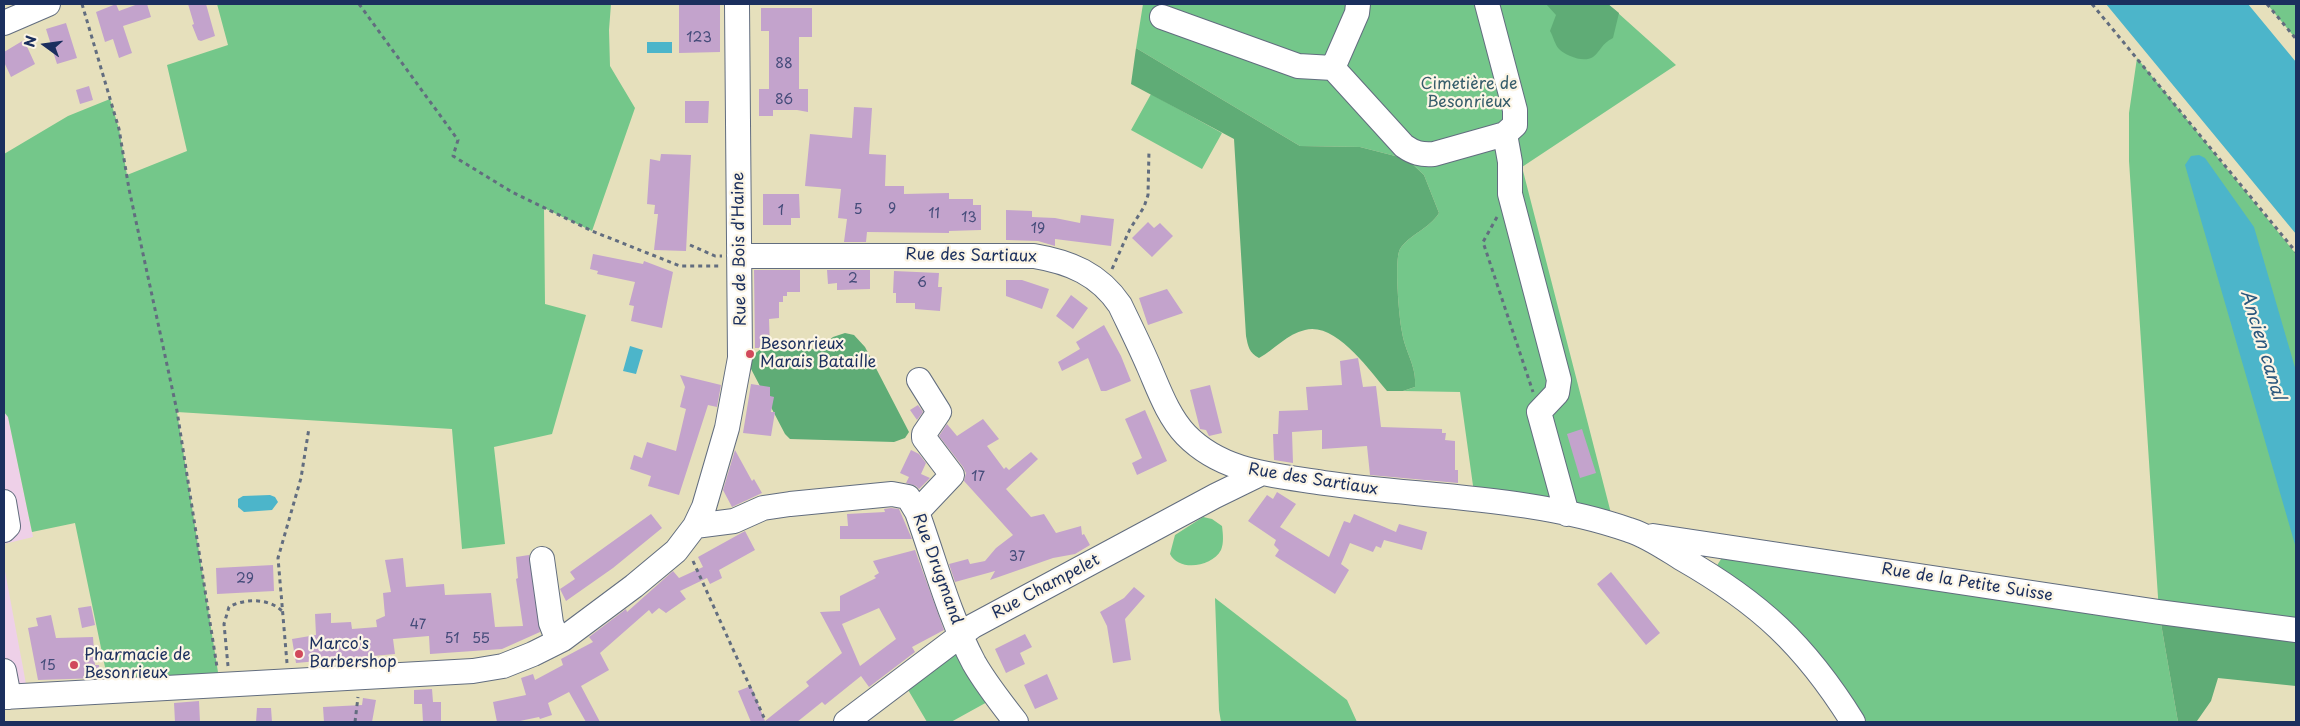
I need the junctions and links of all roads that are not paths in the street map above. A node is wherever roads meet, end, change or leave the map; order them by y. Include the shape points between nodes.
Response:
1 (48, 4) edge
2 (737, 4) edge
3 (1358, 4) edge
4 (1487, 4) edge
5 (1162, 17) dead end
6 (4, 23) edge
7 (1333, 68) junction
8 (1506, 134) junction
9 (739, 261) junction
10 (919, 380) dead end
11 (1260, 474) junction
12 (4, 502) edge
13 (917, 512) junction
14 (1567, 514) junction
15 (4, 530) edge
16 (1639, 534) junction
17 (689, 535) junction
18 (542, 559) dead end
19 (2296, 630) edge
20 (961, 634) junction
21 (558, 641) junction
22 (4, 671) edge
23 (6, 697) edge
24 (846, 722) edge
25 (1016, 722) edge
26 (1853, 722) edge

1 - 6 street
2 - 9 street, Rue de Bois d'Haine
3 - 7 street
4 - 8 street via 1515,110 1515,125
5 - 7 street via 1298,66
7 - 8 street via 1412,152 1434,154
8 - 14 street via 1510,194 1559,380 1557,393 1539,412
9 - 11 street, Rue des Sartiaux via 1034,256 1068,263 1102,284 1120,305 1163,401 1184,434 1218,459
9 - 17 street, Rue de Bois d'Haine via 741,333 736,384 704,507
10 - 13 street via 939,412 924,438 952,475
11 - 14 street, Rue des Sartiaux via 1372,490 1528,506
11 - 20 street, Rue Champelet
12 - 15 street via 8,526
13 - 17 street, Rue Drugmand via 908,497 892,494 790,504 763,508
13 - 20 street, Rue Drugmand
14 - 16 street, Rue des Sartiaux
16 - 19 street, Rue de la Petite Suisse
16 - 26 street, Rue des Sartiaux via 1710,575 1773,621 1812,662
17 - 21 street, Rue de Bois d'Haine via 634,586
18 - 21 street via 551,623
20 - 24 street, Rue Champelet
20 - 25 street, Rue Drugmand via 975,664
21 - 23 street, Rue de Bois d'Haine via 503,666 473,671
22 - 23 street

